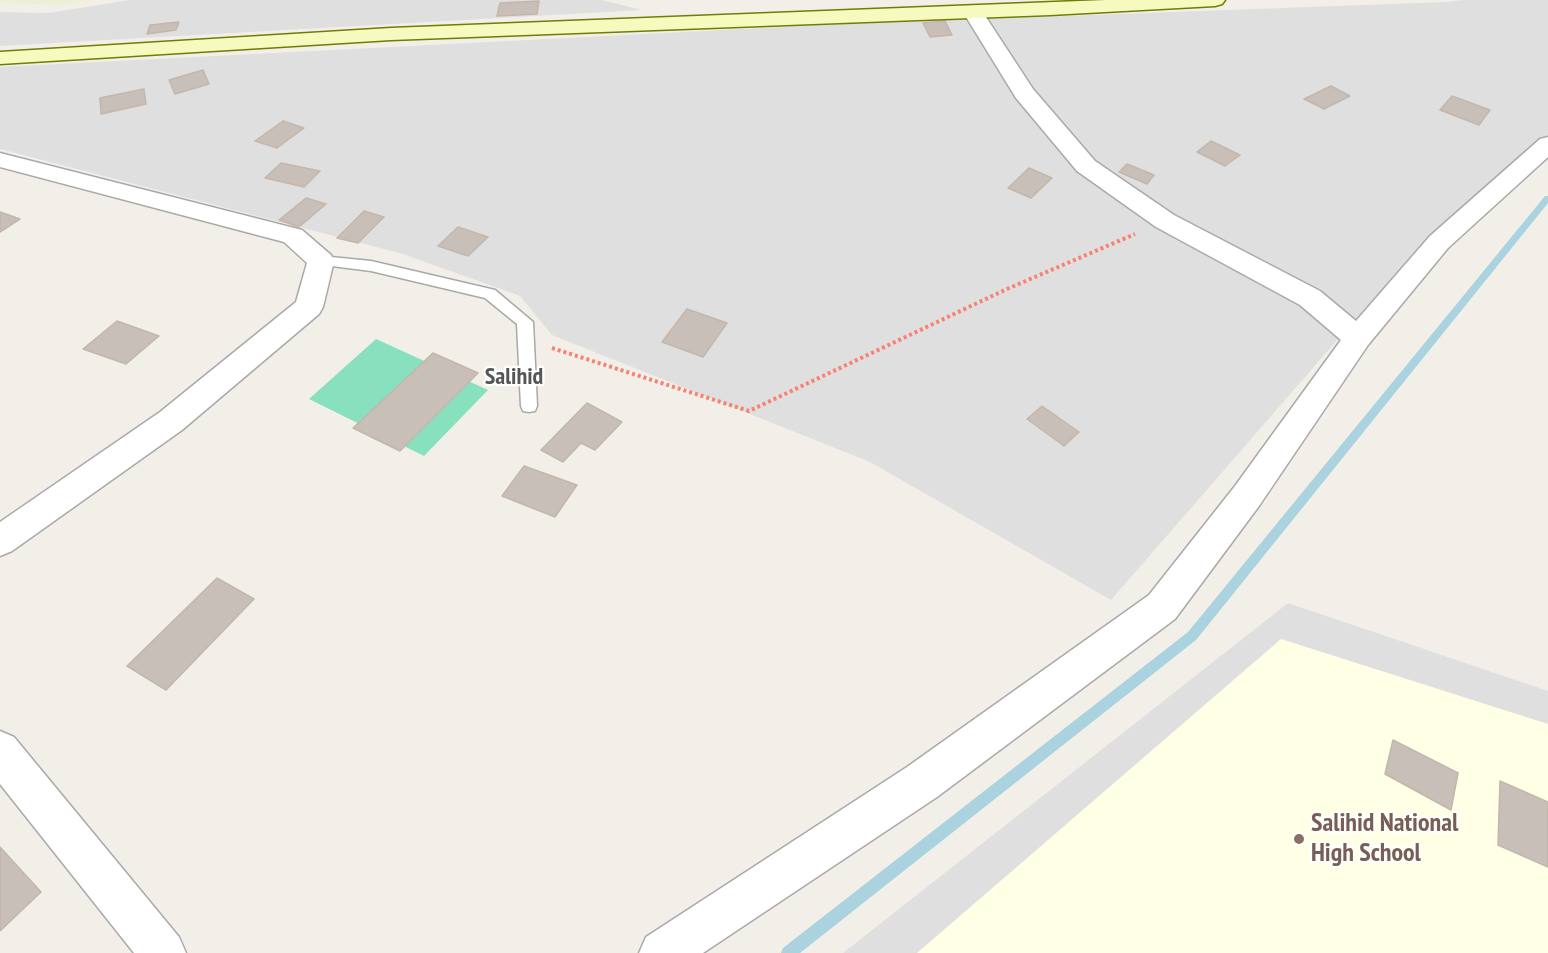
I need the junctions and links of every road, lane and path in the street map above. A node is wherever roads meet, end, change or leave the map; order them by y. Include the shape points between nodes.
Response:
1 (1215, 0) edge
2 (973, 12) junction
3 (0, 58) edge
4 (1548, 144) edge
5 (0, 160) edge
6 (1165, 221) junction
7 (321, 261) junction
8 (1358, 338) junction
9 (526, 340) junction
10 (529, 406) dead end
11 (0, 541) edge
12 (0, 751) edge
13 (163, 953) edge
14 (662, 953) edge

1 - 2 street
2 - 3 street via 391,34
2 - 6 street via 1024,93 1086,166
4 - 8 street via 1439,242
5 - 7 street via 293,236
6 - 8 street via 1310,298
6 - 9 path via 1007,289 749,411
7 - 9 lane via 371,266 490,294 525,322
7 - 11 street via 309,307 171,421
8 - 14 street via 1247,496 1162,607 922,782
9 - 10 lane
12 - 13 street

